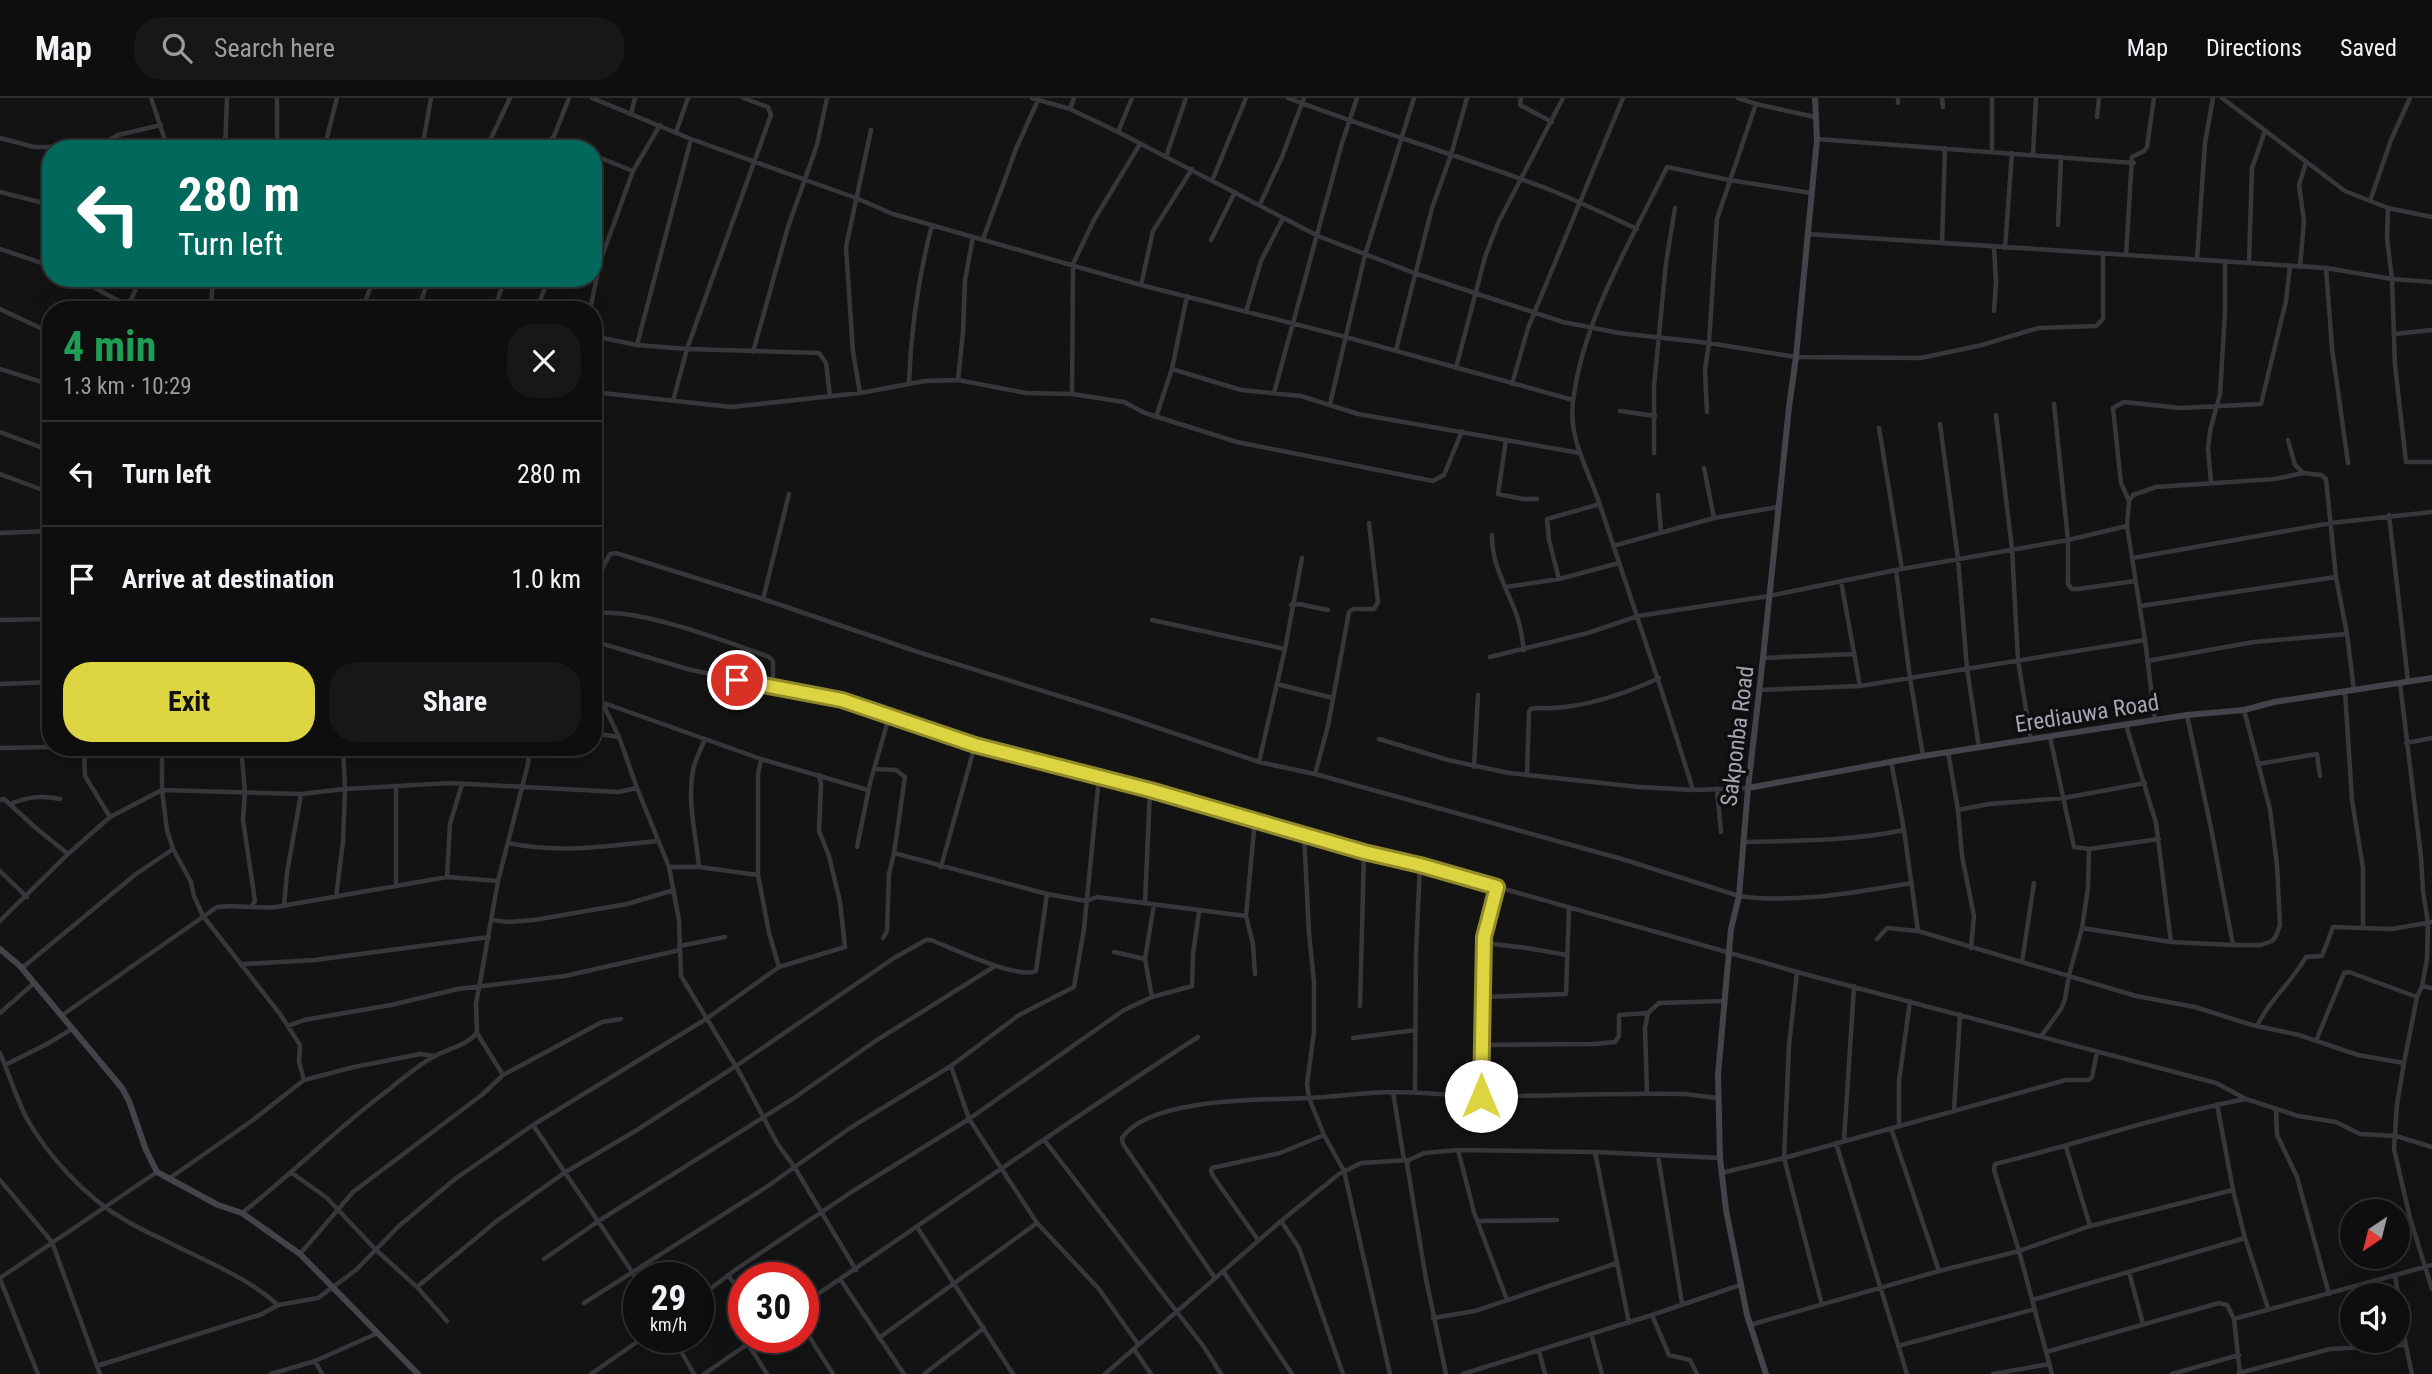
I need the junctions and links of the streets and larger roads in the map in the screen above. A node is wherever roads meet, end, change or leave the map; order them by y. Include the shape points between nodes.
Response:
1 (151, 98) edge
2 (227, 98) edge
3 (277, 98) edge
4 (337, 98) edge
5 (431, 98) edge
6 (510, 98) edge
7 (569, 98) edge
8 (592, 98) edge
9 (635, 98) edge
10 (688, 98) edge
11 (743, 98) edge
12 (827, 98) edge
13 (1074, 98) edge
14 (1132, 98) edge
15 (1186, 98) edge
16 (1246, 98) edge
17 (1288, 98) edge
18 (1357, 98) edge
19 (1414, 98) edge
20 (1467, 98) edge
21 (1521, 98) edge
22 (1563, 98) edge
23 (1623, 98) edge
24 (1738, 98) edge
25 (1815, 98) edge
26 (1942, 98) edge
27 (1992, 98) edge
28 (2036, 98) edge
29 (2099, 98) edge
30 (2154, 98) edge
31 (2213, 98) edge
32 (2222, 98) edge
33 (2410, 98) edge
34 (1035, 99) edge
35 (1303, 101) edge
36 (1756, 104) junction
37 (1942, 107) dead end
38 (1070, 109) junction
39 (631, 114) junction
40 (1815, 117) junction
41 (2097, 117) dead end
42 (1349, 120) junction
43 (1552, 122) junction
44 (161, 125) junction
45 (660, 125) junction
46 (872, 130) dead end
47 (2265, 131) junction
48 (676, 132) junction
49 (1118, 132) junction
50 (0, 138) edge
51 (552, 138) joint
52 (691, 139) junction
53 (1400, 139) junction
54 (1817, 139) junction
55 (109, 140) edge
56 (165, 140) edge
57 (225, 140) edge
58 (277, 140) edge
59 (326, 140) edge
60 (424, 140) edge
61 (490, 140) edge
62 (557, 140) edge
63 (1140, 144) junction
64 (42, 147) edge
65 (1945, 148) junction
66 (1992, 152) junction
67 (2012, 153) junction
68 (1451, 155) junction
69 (2033, 155) junction
70 (1166, 157) junction
71 (2061, 157) junction
72 (602, 159) edge
73 (755, 161) junction
74 (2134, 163) junction
75 (2306, 163) junction
76 (1192, 169) junction
77 (633, 171) junction
78 (806, 180) junction
79 (1521, 180) junction
80 (1729, 180) junction
81 (1212, 181) junction
82 (0, 192) edge
83 (1235, 192) junction
84 (1811, 193) junction
85 (856, 198) junction
86 (2370, 201) junction
87 (42, 203) edge
88 (1580, 203) junction
89 (1260, 204) junction
90 (1675, 208) dead end
91 (2388, 208) junction
92 (2432, 217) edge
93 (1283, 218) junction
94 (932, 225) junction
95 (2058, 225) dead end
96 (1637, 229) junction
97 (1807, 234) junction
98 (1318, 236) junction
99 (973, 237) junction
100 (983, 240) junction
101 (1210, 240) dead end
102 (1942, 243) junction
103 (1993, 247) junction
104 (2004, 248) junction
105 (0, 249) edge
106 (2102, 253) junction
107 (1365, 255) junction
108 (2126, 255) junction
109 (602, 256) edge
110 (2197, 259) junction
111 (2225, 261) junction
112 (42, 263) edge
113 (2249, 263) junction
114 (1073, 264) junction
115 (2290, 266) junction
116 (2300, 267) junction
117 (2326, 268) junction
118 (1415, 274) junction
119 (2392, 279) junction
120 (2432, 282) edge
121 (1141, 285) junction
122 (91, 287) edge
123 (1476, 293) junction
124 (1186, 296) junction
125 (115, 301) edge
126 (0, 309) edge
127 (1994, 311) dead end
128 (1246, 312) junction
129 (1534, 314) junction
130 (1293, 324) junction
131 (1591, 328) junction
132 (42, 329) edge
133 (2432, 330) edge
134 (2394, 334) junction
135 (1346, 337) junction
136 (602, 338) edge
137 (1659, 340) junction
138 (1709, 343) junction
139 (637, 345) junction
140 (687, 349) junction
141 (1396, 351) junction
142 (753, 352) junction
143 (1796, 357) junction
144 (1456, 368) junction
145 (0, 369) edge
146 (1172, 369) junction
147 (958, 380) junction
148 (42, 382) edge
149 (909, 383) junction
150 (1512, 384) junction
151 (602, 393) edge
152 (860, 393) junction
153 (1274, 393) junction
154 (1072, 394) junction
155 (830, 397) junction
156 (1573, 400) junction
157 (673, 401) junction
158 (1330, 404) junction
159 (2054, 404) dead end
160 (2216, 407) junction
161 (1620, 411) dead end
162 (1707, 412) dead end
163 (1996, 415) dead end
164 (1655, 416) junction
165 (1156, 417) junction
166 (1940, 424) dead end
167 (1880, 428) dead end
168 (1462, 431) junction
169 (0, 432) edge
170 (1506, 440) junction
171 (2288, 440) dead end
172 (42, 448) edge
173 (1580, 453) junction
174 (1654, 453) dead end
175 (2432, 462) edge
176 (2348, 463) dead end
177 (1704, 468) dead end
178 (2303, 473) junction
179 (0, 474) edge
180 (2211, 482) junction
181 (42, 490) edge
182 (789, 494) dead end
183 (1658, 495) dead end
184 (1537, 499) dead end
185 (2129, 501) junction
186 (1600, 504) junction
187 (1778, 506) junction
188 (2432, 512) edge
189 (2389, 516) junction
190 (1714, 518) junction
191 (1369, 523) dead end
192 (2331, 523) junction
193 (2127, 526) junction
194 (42, 531) edge
195 (1661, 532) junction
196 (0, 533) edge
197 (1492, 535) dead end
198 (2068, 540) junction
199 (1613, 546) junction
200 (2012, 549) junction
201 (1302, 558) dead end
202 (2133, 558) junction
203 (1958, 559) junction
204 (1619, 564) junction
205 (602, 567) edge
206 (1903, 569) junction
207 (1896, 570) junction
208 (2336, 577) junction
209 (1559, 579) junction
210 (1841, 581) junction
211 (2136, 581) junction
212 (1506, 587) junction
213 (1769, 596) junction
214 (763, 599) junction
215 (1291, 605) junction
216 (2140, 606) junction
217 (1328, 610) dead end
218 (602, 612) edge
219 (1638, 616) junction
220 (42, 619) edge
221 (0, 620) edge
222 (1152, 620) dead end
223 (2347, 634) junction
224 (2145, 640) junction
225 (602, 644) edge
226 (1285, 649) junction
227 (1524, 650) junction
228 (1854, 654) junction
229 (1490, 657) dead end
230 (1763, 658) junction
231 (2018, 660) junction
232 (2147, 661) junction
233 (1967, 668) junction
234 (1659, 678) junction
235 (1910, 678) junction
236 (2432, 678) edge
237 (42, 682) edge
238 (2404, 682) junction
239 (0, 684) edge
240 (1277, 684) junction
241 (1860, 686) junction
242 (773, 687) junction
243 (1759, 690) junction
244 (2354, 690) junction
245 (2345, 691) junction
246 (1478, 695) dead end
247 (1332, 698) junction
248 (602, 702) edge
249 (602, 704) edge
250 (615, 705) junction
251 (2244, 710) junction
252 (2187, 715) junction
253 (609, 717) junction
254 (889, 717) junction
255 (2155, 720) junction
256 (2126, 725) junction
257 (602, 734) edge
258 (619, 737) junction
259 (2050, 737) junction
260 (2432, 738) edge
261 (705, 739) junction
262 (1379, 739) dead end
263 (2031, 740) junction
264 (2406, 743) junction
265 (975, 745) junction
266 (42, 747) edge
267 (0, 748) edge
268 (1979, 748) junction
269 (1948, 752) junction
270 (84, 756) edge
271 (162, 756) edge
272 (242, 756) edge
273 (343, 756) edge
274 (527, 756) edge
275 (1923, 756) junction
276 (761, 758) junction
277 (1891, 761) junction
278 (1259, 762) junction
279 (2258, 764) junction
280 (1474, 767) junction
281 (875, 769) junction
282 (1315, 774) junction
283 (819, 775) junction
284 (1527, 775) junction
285 (2320, 776) dead end
286 (1099, 777) junction
287 (826, 778) junction
288 (2145, 783) junction
289 (462, 784) junction
290 (821, 784) junction
291 (396, 786) junction
292 (522, 787) junction
293 (637, 788) junction
294 (1748, 788) junction
295 (345, 789) junction
296 (1717, 789) junction
297 (162, 790) junction
298 (868, 790) junction
299 (1150, 790) junction
300 (1693, 790) junction
301 (245, 792) junction
302 (301, 794) junction
303 (2064, 798) junction
304 (60, 799) dead end
305 (0, 800) edge
306 (10, 804) junction
307 (1958, 810) junction
308 (110, 817) junction
309 (1255, 819) junction
310 (1904, 830) junction
311 (1721, 832) dead end
312 (1304, 834) junction
313 (2160, 839) junction
314 (657, 841) junction
315 (1743, 842) junction
316 (508, 843) junction
317 (857, 847) dead end
318 (173, 849) junction
319 (2090, 849) junction
320 (1364, 852) junction
321 (894, 853) junction
322 (68, 854) junction
323 (1420, 865) junction
324 (669, 867) junction
325 (699, 867) junction
326 (941, 867) junction
327 (0, 871) edge
328 (758, 875) junction
329 (447, 877) junction
330 (498, 881) junction
331 (1912, 883) junction
332 (2034, 883) dead end
333 (396, 886) junction
334 (1497, 887) junction
335 (674, 890) junction
336 (1047, 894) junction
337 (1739, 895) junction
338 (27, 897) junction
339 (336, 897) junction
340 (1086, 901) junction
341 (1145, 903) junction
342 (1154, 904) junction
343 (251, 906) junction
344 (284, 906) junction
345 (1569, 907) junction
346 (1199, 912) junction
347 (203, 916) junction
348 (1246, 916) junction
349 (0, 920) edge
350 (492, 920) junction
351 (2430, 922) edge
352 (2362, 926) junction
353 (2082, 928) junction
354 (1918, 932) junction
355 (489, 937) junction
356 (725, 937) dead end
357 (883, 938) dead end
358 (1877, 939) dead end
359 (2171, 942) junction
360 (1484, 943) junction
361 (2232, 945) junction
362 (679, 948) junction
363 (1970, 948) junction
364 (0, 949) edge
365 (1729, 951) junction
366 (1114, 952) dead end
367 (1567, 955) junction
368 (1145, 959) junction
369 (2022, 962) junction
370 (242, 964) junction
371 (996, 966) junction
372 (779, 967) junction
373 (22, 968) junction
374 (1797, 972) junction
375 (1255, 974) dead end
376 (2069, 975) junction
377 (34, 983) junction
378 (1854, 986) junction
379 (2422, 986) junction
380 (479, 988) junction
381 (2432, 988) edge
382 (1152, 997) junction
383 (1482, 997) junction
384 (2417, 997) junction
385 (1724, 1001) junction
386 (1910, 1001) junction
387 (1360, 1006) dead end
388 (0, 1013) edge
389 (1648, 1013) junction
390 (1960, 1014) junction
391 (61, 1016) junction
392 (621, 1019) dead end
393 (706, 1019) junction
394 (288, 1026) junction
395 (2257, 1026) junction
396 (72, 1029) junction
397 (1416, 1030) junction
398 (477, 1033) junction
399 (2042, 1035) junction
400 (1198, 1037) dead end
401 (1353, 1038) dead end
402 (2316, 1041) junction
403 (1481, 1045) junction
404 (2097, 1052) junction
405 (0, 1053) edge
406 (435, 1056) junction
407 (2404, 1063) junction
408 (5, 1065) junction
409 (736, 1066) junction
410 (951, 1066) junction
411 (503, 1075) junction
412 (304, 1080) junction
413 (1393, 1092) junction
414 (1415, 1093) junction
415 (1647, 1094) junction
416 (1481, 1096) junction
417 (1309, 1098) junction
418 (1718, 1098) junction
419 (2246, 1099) junction
420 (2217, 1104) junction
421 (2276, 1109) junction
422 (1954, 1111) junction
423 (762, 1118) junction
424 (969, 1119) junction
425 (533, 1125) junction
426 (1899, 1126) junction
427 (1891, 1128) junction
428 (1324, 1135) junction
429 (2396, 1136) junction
430 (1045, 1140) junction
431 (1844, 1140) junction
432 (1836, 1143) junction
433 (2066, 1147) junction
434 (2432, 1147) edge
435 (1458, 1150) junction
436 (1595, 1152) junction
437 (1658, 1156) junction
438 (1720, 1158) junction
439 (1783, 1158) junction
440 (1407, 1160) junction
441 (795, 1168) junction
442 (1002, 1170) junction
443 (1344, 1171) junction
444 (157, 1172) junction
445 (292, 1173) junction
446 (564, 1173) junction
447 (1721, 1173) junction
448 (169, 1179) junction
449 (0, 1180) edge
450 (2233, 1190) junction
451 (106, 1207) junction
452 (338, 1209) junction
453 (242, 1213) junction
454 (822, 1213) junction
455 (1558, 1220) dead end
456 (1281, 1221) junction
457 (1479, 1221) junction
458 (1488, 1221) junction
459 (597, 1222) junction
460 (1037, 1223) junction
461 (2090, 1226) junction
462 (917, 1227) junction
463 (1482, 1228) junction
464 (2245, 1238) junction
465 (1258, 1240) junction
466 (52, 1242) junction
467 (376, 1250) junction
468 (2019, 1251) junction
469 (300, 1254) junction
470 (544, 1259) dead end
471 (625, 1262) edge
472 (650, 1262) edge
473 (748, 1262) edge
474 (1617, 1263) junction
475 (2429, 1266) edge
476 (856, 1270) junction
477 (1223, 1271) junction
478 (1939, 1271) junction
479 (2129, 1272) junction
480 (2395, 1275) junction
481 (1215, 1278) junction
482 (0, 1279) edge
483 (623, 1279) edge
484 (840, 1279) junction
485 (2396, 1283) edge
486 (955, 1284) junction
487 (1740, 1285) junction
488 (334, 1286) junction
489 (417, 1287) junction
490 (1880, 1289) junction
491 (2432, 1289) edge
492 (819, 1293) edge
493 (2329, 1294) junction
494 (1507, 1300) junction
495 (2032, 1300) junction
496 (584, 1303) dead end
497 (1682, 1304) junction
498 (1822, 1304) junction
499 (278, 1306) junction
500 (2268, 1308) junction
501 (2035, 1309) junction
502 (1176, 1311) junction
503 (1652, 1315) junction
504 (1433, 1318) junction
505 (2234, 1319) junction
506 (447, 1321) dead end
507 (1629, 1322) junction
508 (2143, 1324) junction
509 (1750, 1325) junction
510 (984, 1328) junction
511 (379, 1332) junction
512 (1591, 1334) junction
513 (878, 1338) junction
514 (1898, 1346) junction
515 (1136, 1347) junction
516 (2340, 1349) edge
517 (1539, 1350) junction
518 (623, 1351) edge
519 (819, 1352) edge
520 (2046, 1352) junction
521 (682, 1353) edge
522 (735, 1353) edge
523 (754, 1353) edge
524 (2408, 1353) edge
525 (2239, 1355) junction
526 (315, 1361) junction
527 (2049, 1364) junction
528 (1497, 1365) junction
529 (97, 1366) junction
530 (2240, 1373) edge
531 (38, 1374) edge
532 (100, 1374) edge
533 (271, 1374) edge
534 (323, 1374) edge
535 (418, 1374) edge
536 (590, 1374) edge
537 (694, 1374) edge
538 (704, 1374) edge
539 (767, 1374) edge
540 (833, 1374) edge
541 (904, 1374) edge
542 (924, 1374) edge
543 (1013, 1374) edge
544 (1105, 1374) edge
545 (1151, 1374) edge
546 (1221, 1374) edge
547 (1292, 1374) edge
548 (1343, 1374) edge
549 (1390, 1374) edge
550 (1446, 1374) edge
551 (1463, 1374) edge
552 (1498, 1374) edge
553 (1545, 1374) edge
554 (1602, 1374) edge
555 (1697, 1374) edge
556 (1766, 1374) edge
557 (1907, 1374) edge
558 (1993, 1374) edge
559 (2052, 1374) edge
560 (2172, 1374) edge
561 (2412, 1374) edge

1 - 44 street
2 - 57 street
3 - 58 street
4 - 59 street
5 - 60 street
6 - 61 street
7 - 51 street
8 - 39 street
9 - 39 street
10 - 48 street
11 - 73 street via 771,110
12 - 78 street
13 - 38 street
14 - 49 street
15 - 70 street
16 - 81 street
17 - 35 street
18 - 42 street
19 - 53 street
20 - 68 street
21 - 43 street via 1520,105
22 - 43 street
23 - 88 street
24 - 36 street
25 - 40 street, Sakponba Road
26 - 37 street
27 - 66 street
28 - 69 street
29 - 41 street
30 - 74 street via 2147,147 2133,155
31 - 110 street
32 - 47 street
33 - 86 street
34 - 38 street
34 - 100 street
35 - 42 street
35 - 89 street
36 - 40 street
36 - 80 street
38 - 49 street
39 - 45 street
40 - 54 street, Sakponba Road
42 - 53 street
42 - 98 street
43 - 79 street
44 - 55 street
44 - 56 street
45 - 48 street
45 - 77 street
46 - 85 street
47 - 75 street
47 - 113 street via 2252,169
48 - 52 street
49 - 63 street
50 - 64 street
51 - 62 street
52 - 73 street
52 - 139 street
53 - 68 street
53 - 107 street
54 - 65 street
54 - 84 street, Sakponba Road
63 - 70 street
63 - 114 street
65 - 66 street
65 - 102 street
66 - 67 street
67 - 69 street
67 - 104 street
68 - 79 street
68 - 118 street
69 - 71 street
70 - 76 street
71 - 74 street
71 - 95 street
72 - 77 street
73 - 78 street
73 - 140 street
74 - 108 street
75 - 86 street via 2345,191
75 - 116 street via 2299,185 2304,221
76 - 81 street
76 - 121 street via 1153,231
77 - 109 street
78 - 85 street
78 - 142 street
79 - 88 street
79 - 123 street via 1489,246
80 - 84 street
80 - 96 street via 1667,167
80 - 138 street via 1717,219
81 - 83 street
82 - 87 street
83 - 89 street
83 - 101 street
84 - 97 street, Sakponba Road
85 - 94 street
85 - 152 street via 846,247
86 - 91 street
88 - 96 street
88 - 129 street
89 - 93 street
90 - 137 street
91 - 92 street
91 - 119 street
93 - 98 street
93 - 128 street via 1261,261
94 - 99 street
94 - 149 street via 919,271
96 - 131 street
97 - 102 street
97 - 143 street, Sakponba Road
98 - 107 street
98 - 130 street
99 - 100 street
99 - 147 street
100 - 114 street
102 - 103 street
103 - 104 street
103 - 127 street
104 - 106 street
105 - 112 street
106 - 108 street
106 - 143 street via 2103,319 2096,326 2038,328 1921,358
107 - 118 street
107 - 135 street
108 - 110 street
110 - 111 street
111 - 113 street
111 - 160 street
113 - 115 street
114 - 121 street
114 - 154 street
115 - 116 street
115 - 160 street via 2263,402
116 - 117 street
117 - 119 street
117 - 176 street
118 - 123 street
118 - 141 street
119 - 120 street
119 - 134 street
121 - 124 street
122 - 125 street
123 - 129 street
123 - 144 street
124 - 128 street
124 - 146 street
126 - 132 street
128 - 130 street
129 - 131 street
129 - 150 street
130 - 135 street
130 - 153 street
131 - 137 street
131 - 156 street
133 - 134 street
134 - 175 street via 2406,461
135 - 141 street
135 - 158 street
136 - 139 street
137 - 138 street
137 - 164 street
138 - 143 street
138 - 162 street
139 - 140 street
140 - 142 street
140 - 157 street
141 - 144 street
142 - 155 street via 819,352 826,363
143 - 187 street, Sakponba Road
144 - 150 street
145 - 148 street
146 - 153 street via 1241,390
146 - 165 street
147 - 149 street
147 - 154 street via 1026,394
149 - 152 street
150 - 156 street
151 - 157 street
152 - 155 street
153 - 158 street
154 - 165 street via 1124,402
155 - 157 street via 731,407
156 - 173 street
158 - 168 street via 1358,414
159 - 198 street
160 - 180 street via 2208,449
160 - 185 street via 2124,402 2113,408 2121,483
161 - 164 street
163 - 200 street
164 - 174 street
165 - 168 street via 1237,442 1433,481 1444,475
166 - 203 street
167 - 206 street
168 - 170 street
169 - 172 street
170 - 173 street
170 - 184 street via 1498,494
171 - 178 street via 2295,465
173 - 186 street
177 - 190 street
178 - 180 street
178 - 192 street via 2326,479
179 - 181 street
180 - 185 street via 2156,487 2137,492
182 - 214 street
183 - 195 street
185 - 193 street
186 - 199 street
186 - 209 street via 1547,519
187 - 190 street
187 - 213 street, Sakponba Road
188 - 189 street
189 - 192 street
189 - 238 street
190 - 195 street
191 - 247 street via 1378,603 1374,609 1349,612
192 - 202 street
192 - 208 street
193 - 198 street
193 - 202 street
194 - 196 street
195 - 199 street
197 - 212 street via 1491,547
198 - 200 street
198 - 211 street via 2068,584 2072,589
199 - 204 street
200 - 203 street
200 - 231 street
201 - 215 street
202 - 211 street
203 - 206 street
203 - 233 street
204 - 209 street
204 - 219 street
205 - 214 street via 607,557 616,553
206 - 207 street
207 - 210 street
207 - 235 street
208 - 216 street
208 - 223 street
209 - 212 street
210 - 213 street
210 - 228 street
211 - 216 street
212 - 227 street
213 - 219 street
213 - 230 street, Sakponba Road
214 - 278 street
215 - 217 street
215 - 226 street
216 - 224 street
218 - 242 street via 680,628 769,657
219 - 227 street
219 - 234 street
220 - 221 street
222 - 226 street
223 - 232 street via 2254,642
223 - 244 street
224 - 231 street
224 - 232 street
225 - 242 street via 691,670
226 - 240 street
227 - 229 street
228 - 230 street
228 - 241 street
230 - 243 street, Sakponba Road
231 - 233 street
231 - 263 street
232 - 255 street
233 - 235 street
233 - 268 street
234 - 284 street via 1592,701 1531,709
234 - 300 street
235 - 241 street
235 - 275 street
236 - 238 street, Erediauwa Road
237 - 239 street
238 - 244 street, Erediauwa Road
238 - 264 street
240 - 247 street
240 - 278 street
241 - 243 street
242 - 254 street via 842,700
243 - 294 street, Sakponba Road
244 - 245 street, Erediauwa Road
245 - 251 street, Erediauwa Road
245 - 352 street via 2363,868
246 - 280 street
247 - 282 street
248 - 250 street
249 - 253 street
250 - 253 street
250 - 261 street
251 - 252 street, Erediauwa Road
251 - 279 street
252 - 255 street, Erediauwa Road
252 - 361 street
253 - 258 street
254 - 265 street
254 - 281 street
255 - 256 street, Erediauwa Road
256 - 259 street, Erediauwa Road
256 - 288 street
257 - 258 street
258 - 293 street
259 - 263 street, Erediauwa Road
259 - 303 street
260 - 264 street
261 - 276 street
261 - 325 street via 693,767 691,795
262 - 280 street
263 - 268 street, Erediauwa Road
264 - 351 street
265 - 286 street
265 - 326 street
266 - 267 street
268 - 269 street, Erediauwa Road
269 - 275 street, Erediauwa Road
269 - 307 street
270 - 308 street via 85,776
271 - 297 street
272 - 301 street
273 - 295 street
274 - 292 street
275 - 277 street, Erediauwa Road
276 - 283 street
276 - 328 street
277 - 294 street, Erediauwa Road
277 - 310 street
278 - 282 street
279 - 285 street via 2316,754
279 - 361 street via 2270,809 2280,925 2272,941
280 - 284 street
281 - 298 street
281 - 321 street via 896,770 905,777
282 - 337 street
283 - 287 street
283 - 290 street
284 - 300 street
286 - 299 street
286 - 340 street
287 - 290 street
287 - 298 street
288 - 303 street
288 - 313 street
289 - 291 street
289 - 292 street
289 - 329 street via 450,824
290 - 372 street via 819,831 829,856 846,943 841,950
291 - 295 street
291 - 333 street
292 - 293 street via 618,792
292 - 316 street
293 - 314 street
294 - 296 street
294 - 315 street, Sakponba Road
295 - 302 street
295 - 339 street
296 - 300 street
296 - 311 street
297 - 301 street
297 - 308 street
297 - 318 street
298 - 317 street
299 - 309 street
299 - 341 street
301 - 302 street
301 - 343 street via 243,820 255,901
302 - 344 street
303 - 307 street
303 - 319 street via 2074,847
304 - 306 street via 45,795
305 - 306 street
306 - 322 street
307 - 363 street via 1974,916
308 - 322 street
309 - 312 street
309 - 348 street
310 - 315 street
310 - 331 street
312 - 320 street
312 - 417 street via 1314,982
313 - 319 street
313 - 359 street
314 - 316 street via 563,850
314 - 324 street
315 - 337 street, Sakponba Road
316 - 330 street
318 - 347 street
318 - 373 street
319 - 353 street
320 - 323 street
320 - 387 street
321 - 326 street
321 - 357 street
322 - 338 street
323 - 334 street
323 - 397 street
324 - 325 street
324 - 335 street
325 - 328 street
326 - 336 street
327 - 338 street
328 - 372 street
329 - 330 street
329 - 333 street
330 - 350 street
331 - 337 street via 1810,897
331 - 354 street
332 - 369 street
333 - 339 street
334 - 345 street
334 - 360 street
335 - 350 street via 627,904 534,920
335 - 362 street
336 - 340 street
336 - 371 street via 1036,971 1027,974
337 - 365 street, Sakponba Road
338 - 349 street
339 - 344 street
340 - 341 street via 1097,897
340 - 410 street via 1074,987 1019,1015
341 - 342 street
342 - 346 street
342 - 368 street
343 - 344 street
343 - 347 street via 217,907
345 - 365 street
345 - 367 street
346 - 348 street
346 - 382 street via 1192,986
347 - 370 street
347 - 391 street
348 - 375 street
350 - 355 street
351 - 352 street via 2392,929
351 - 379 street
352 - 395 street via 2333,927 2322,956 2306,957
353 - 359 street
353 - 376 street
354 - 358 street via 1887,928
354 - 363 street
355 - 370 street via 314,960
355 - 380 street
356 - 362 street
359 - 361 street
360 - 367 street
360 - 383 street
362 - 380 street via 565,976
362 - 393 street via 681,976
363 - 369 street
364 - 373 street
365 - 374 street
365 - 385 street, Sakponba Road
366 - 368 street
367 - 383 street via 1566,994
368 - 382 street
369 - 376 street
370 - 394 street
371 - 409 street via 926,940
371 - 423 street
372 - 393 street
373 - 377 street
374 - 378 street
374 - 439 street
376 - 395 street
376 - 399 street via 2061,1009
377 - 388 street
377 - 391 street
378 - 386 street
378 - 431 street
379 - 381 street
379 - 384 street
380 - 394 street
380 - 398 street
382 - 424 street via 1124,1010
383 - 403 street
384 - 402 street via 2344,973
384 - 407 street
385 - 389 street via 1659,1003
385 - 418 street, Sakponba Road
386 - 390 street
386 - 426 street via 1899,1081
389 - 403 street via 1619,1015 1615,1042
389 - 415 street
390 - 399 street
390 - 422 street
391 - 396 street
392 - 411 street via 602,1023
393 - 409 street
393 - 425 street
394 - 412 street via 300,1045
395 - 402 street
396 - 408 street
396 - 444 street via 122,1088
397 - 401 street
397 - 414 street
398 - 406 street
398 - 411 street
399 - 404 street
400 - 430 street
402 - 407 street
403 - 416 street
404 - 419 street via 2216,1083
404 - 422 street via 2091,1079 2066,1080
405 - 408 street
406 - 412 street via 420,1054
406 - 445 street via 385,1092
407 - 429 street
408 - 451 street via 44,1145
409 - 423 street
409 - 446 street
410 - 424 street
410 - 441 street
411 - 452 street via 370,1178
412 - 448 street
413 - 414 street
413 - 417 street
413 - 440 street
414 - 416 street
415 - 416 street
415 - 418 street
417 - 428 street
417 - 481 street via 1262,1098 1175,1109 1125,1132 1123,1144
418 - 438 street, Sakponba Road
419 - 420 street
419 - 421 street
420 - 433 street via 2141,1122
420 - 450 street
421 - 429 street via 2336,1122 2360,1134
421 - 493 street via 2277,1135 2298,1177
422 - 426 street
423 - 441 street
423 - 459 street
424 - 442 street
424 - 454 street
425 - 446 street
425 - 467 street via 455,1179
426 - 427 street
427 - 431 street
427 - 478 street
428 - 443 street
428 - 465 street via 1280,1153 1210,1171
429 - 434 street
429 - 475 street via 2398,1173
430 - 442 street
430 - 502 street
431 - 432 street
432 - 439 street
432 - 490 street
433 - 461 street
433 - 468 street via 1993,1166
435 - 436 street
435 - 440 street via 1424,1153
435 - 457 street
436 - 437 street
436 - 474 street
437 - 438 street
437 - 497 street
438 - 447 street, Sakponba Road
439 - 447 street
439 - 498 street
440 - 443 street via 1361,1163
440 - 504 street
441 - 454 street
441 - 472 street
442 - 460 street
442 - 462 street
443 - 456 street
443 - 549 street
444 - 448 street
444 - 451 street
445 - 452 street
445 - 453 street
446 - 459 street
446 - 489 street
447 - 487 street, Sakponba Road
448 - 453 street
449 - 466 street
450 - 461 street
450 - 464 street
451 - 466 street
451 - 499 street via 231,1273
452 - 467 street
452 - 469 street
453 - 469 street
454 - 473 street
454 - 476 street
455 - 458 street
456 - 465 street
456 - 548 street via 1299,1248
457 - 458 street
457 - 463 street
458 - 463 street
459 - 470 street
459 - 471 street
460 - 486 street
460 - 515 street via 1099,1289
461 - 468 street
462 - 476 street
462 - 486 street
463 - 494 street
464 - 479 street
464 - 500 street
465 - 477 street
466 - 482 street
466 - 529 street
467 - 488 street
467 - 489 street
468 - 478 street
468 - 495 street
469 - 488 street
474 - 494 street
474 - 507 street
475 - 480 street
475 - 491 street
476 - 484 street
477 - 481 street
477 - 547 street
478 - 490 street
479 - 495 street
479 - 508 street
480 - 485 street
480 - 493 street
481 - 502 street
482 - 531 street
483 - 496 street
484 - 492 street
484 - 513 street
486 - 510 street
486 - 513 street
487 - 497 street
487 - 509 street, Sakponba Road
488 - 499 street via 318,1298
488 - 511 street
489 - 506 street
490 - 498 street
490 - 514 street
493 - 500 street
494 - 504 street
495 - 501 street
497 - 503 street
498 - 509 street
499 - 529 street
500 - 505 street
501 - 514 street
501 - 520 street
502 - 515 street
502 - 546 street
503 - 507 street
503 - 555 street via 1669,1355 1690,1360
504 - 550 street
505 - 508 street via 2227,1306 2219,1303
505 - 525 street
507 - 512 street
508 - 520 street
509 - 556 street, Sakponba Road
510 - 542 street
510 - 543 street
511 - 526 street
511 - 535 street
512 - 517 street
512 - 554 street
513 - 541 street
514 - 557 street
515 - 544 street
515 - 545 street
516 - 530 street
517 - 528 street
517 - 553 street
518 - 536 street
519 - 540 street
520 - 527 street
521 - 537 street
522 - 538 street
523 - 539 street
524 - 561 street
525 - 530 street
525 - 560 street
526 - 533 street
526 - 534 street
527 - 558 street
527 - 559 street
528 - 551 street
528 - 552 street
529 - 532 street

